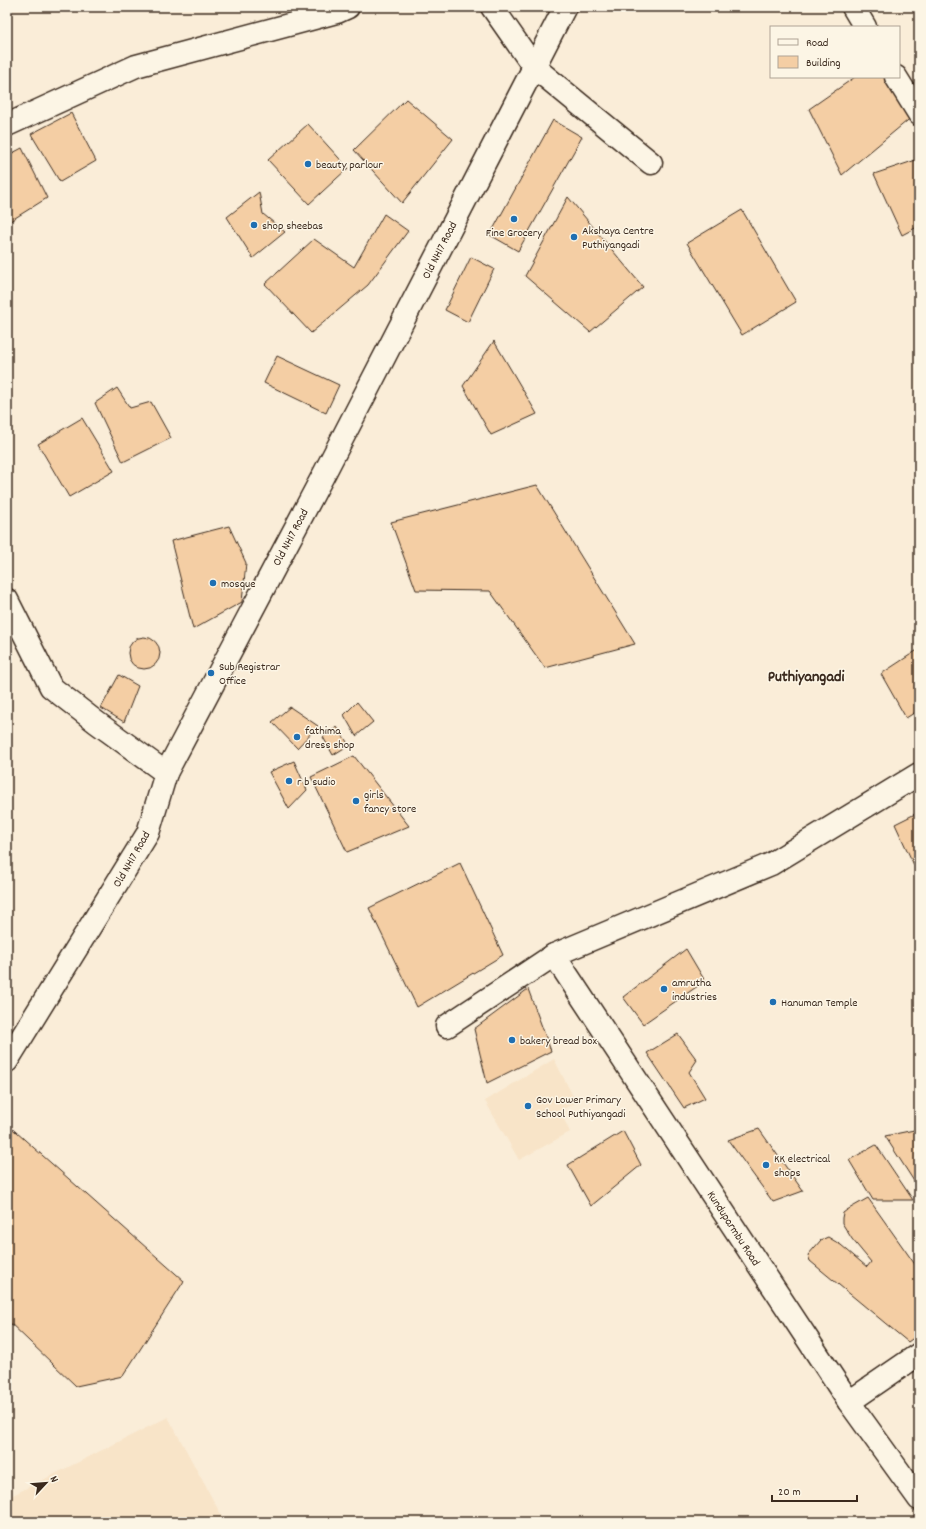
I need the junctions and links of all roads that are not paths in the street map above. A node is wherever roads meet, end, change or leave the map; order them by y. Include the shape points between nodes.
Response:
1 (348, 7) edge
2 (492, 7) edge
3 (564, 7) edge
4 (853, 7) edge
5 (864, 26) edge
6 (534, 66) junction
7 (897, 78) edge
8 (919, 114) edge
9 (7, 125) edge
10 (651, 163) dead end
11 (7, 600) edge
12 (166, 773) junction
13 (919, 774) edge
14 (554, 955) junction
15 (447, 1026) dead end
16 (7, 1061) edge
17 (919, 1354) edge
18 (849, 1402) junction
19 (919, 1499) edge

1 - 9 main road via 136,66
2 - 6 main road
3 - 6 main road, Old NH17 Road
4 - 5 main road
6 - 10 main road
6 - 12 main road, Old NH17 Road via 325,472
7 - 8 main road
11 - 12 main road via 51,687
12 - 16 main road, Old NH17 Road via 148,834
13 - 14 main road via 772,864
14 - 15 main road
14 - 18 main road, Kunduparmbu Road
17 - 18 main road
18 - 19 main road, Kunduparmbu Road

